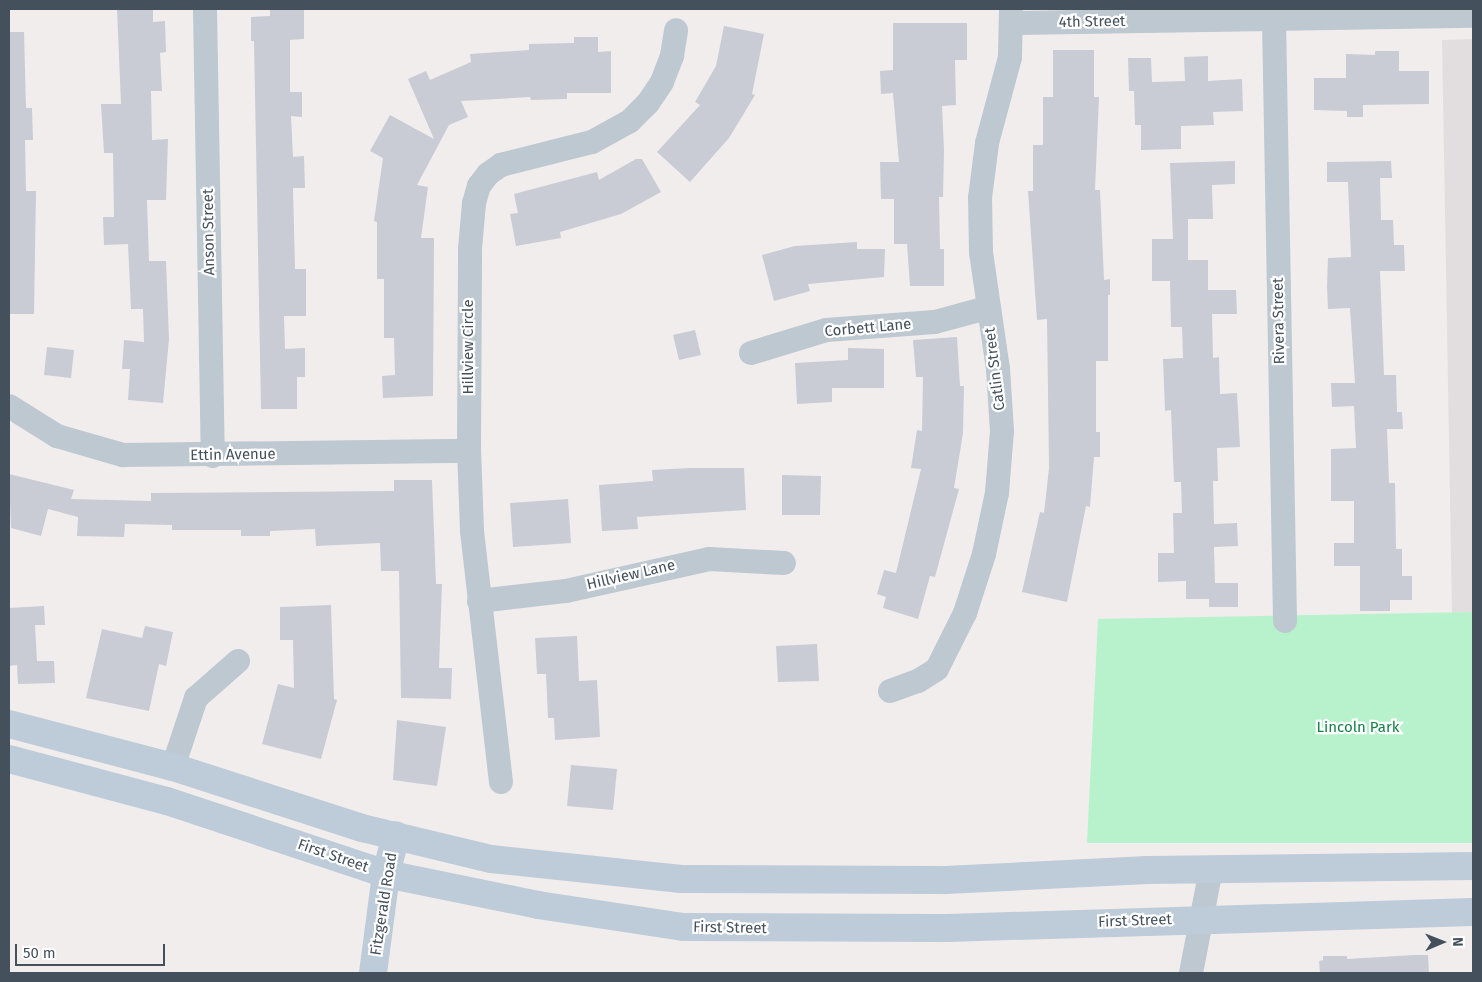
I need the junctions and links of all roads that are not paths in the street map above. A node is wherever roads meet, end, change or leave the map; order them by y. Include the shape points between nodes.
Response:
1 (205, 9) edge
2 (1012, 16) edge
3 (1473, 16) edge
4 (1274, 20) junction
5 (676, 30) dead end
6 (987, 308) junction
7 (751, 353) dead end
8 (9, 406) edge
9 (469, 451) junction
10 (213, 456) junction
11 (784, 563) dead end
12 (479, 601) junction
13 (1285, 621) dead end
14 (238, 661) dead end
15 (890, 691) dead end
16 (9, 724) edge
17 (9, 759) edge
18 (173, 767) junction
19 (501, 782) dead end
20 (396, 835) junction
21 (1473, 866) edge
22 (1211, 869) junction
23 (386, 874) junction
24 (1473, 912) edge
25 (1202, 918) junction
26 (373, 973) edge
27 (1192, 973) edge

1 - 10 street, Anson Street
2 - 4 street, 4th Street
2 - 6 street, Catlin Street via 1010,57 987,143 980,198 980,253
3 - 4 street, 4th Street
4 - 13 street, Rivera Street
5 - 9 street, Hillview Circle via 672,56 662,82 630,121 592,142 502,165 488,174 479,186 474,203 470,249
6 - 7 street, Corbett Lane via 935,322 826,330
6 - 15 street, Catlin Street via 998,369 1002,431 997,494 984,554 964,613 937,670
8 - 10 street, Ettin Avenue via 56,436 89,448 123,455
9 - 10 street, Ettin Avenue
9 - 12 street, Hillview Circle
11 - 12 street, Hillview Lane via 709,559 566,591
12 - 19 street, Hillview Circle
14 - 18 street via 196,698
16 - 18 main road
17 - 23 main road, First Street via 167,801
18 - 20 main road via 362,828
20 - 22 main road via 491,859 681,879 945,880
20 - 23 main road, Fitzgerald Road
21 - 22 main road
22 - 25 street
23 - 25 main road, First Street via 538,905 683,927 947,928
23 - 26 main road, Fitzgerald Road
24 - 25 main road, First Street
25 - 27 street

